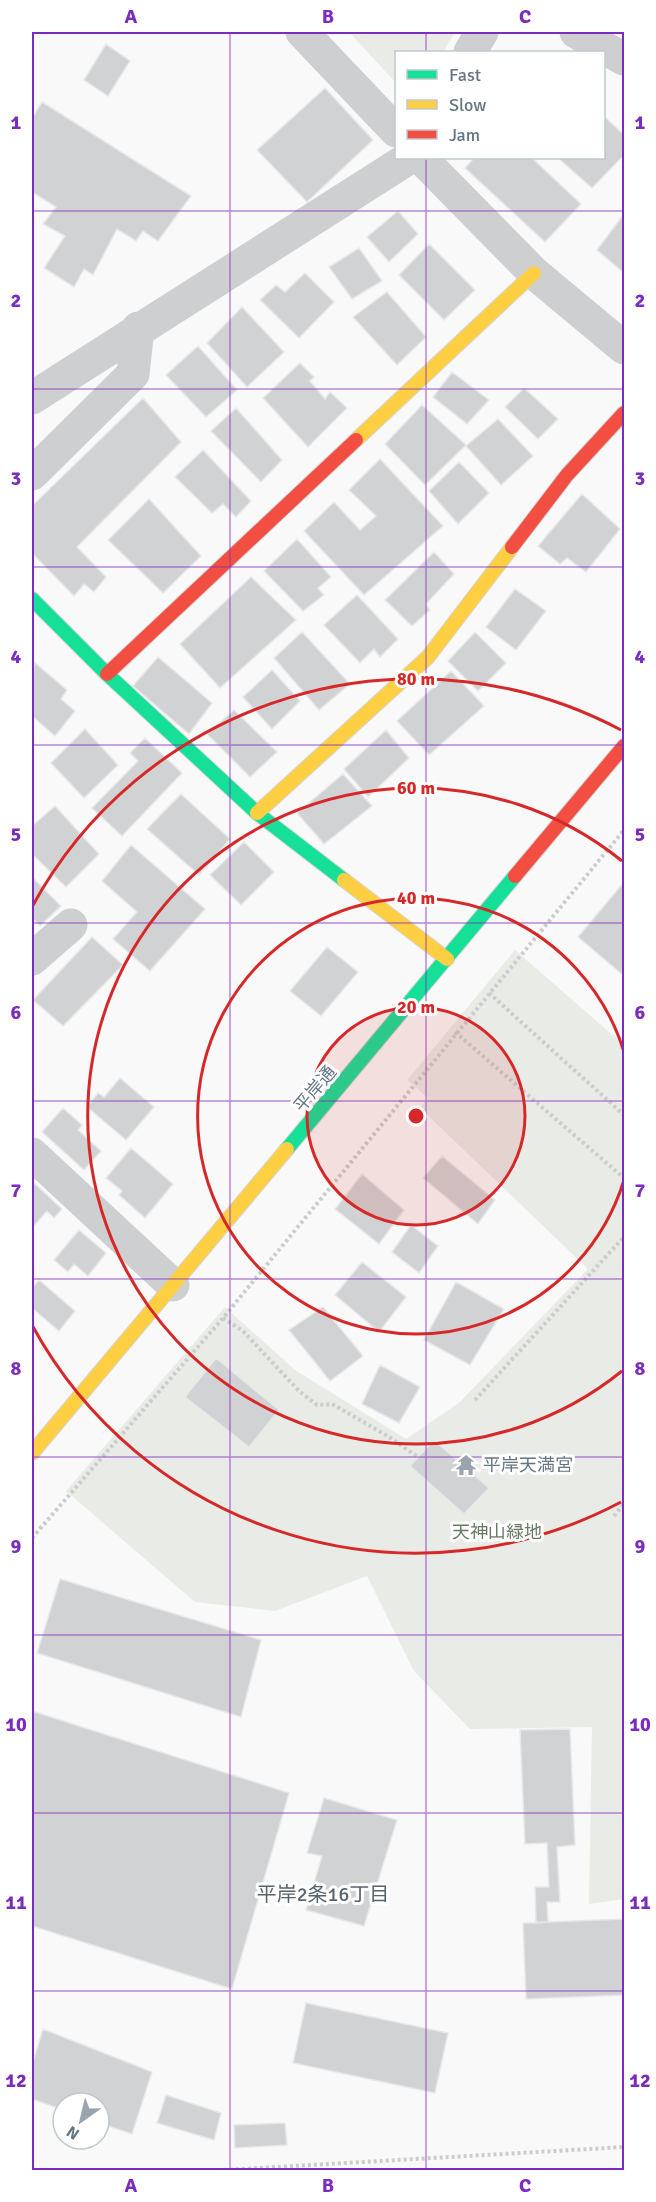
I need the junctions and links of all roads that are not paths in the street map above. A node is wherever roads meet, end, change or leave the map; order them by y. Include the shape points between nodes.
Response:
1 (302, 32) edge
2 (482, 32) edge
3 (576, 32) edge
4 (472, 51) edge
5 (624, 59) edge
6 (395, 130) edge
7 (407, 159) edge
8 (423, 159) edge
9 (534, 273) junction
10 (138, 328) junction
11 (624, 348) edge
12 (32, 398) edge
13 (624, 413) edge
14 (32, 474) edge
15 (32, 599) edge
16 (106, 674) junction
17 (624, 746) edge
18 (258, 813) junction
19 (71, 925) dead end
20 (32, 959) edge
21 (447, 959) junction
22 (32, 1154) edge
23 (173, 1285) junction
24 (32, 1453) edge

1 - 6 street
2 - 4 street
3 - 5 street
7 - 10 street
8 - 9 street
9 - 11 street
9 - 16 street
10 - 12 street
10 - 14 street via 134,374
13 - 18 street via 567,475 428,657
15 - 16 street
16 - 18 street
17 - 21 street, 平岸通
18 - 21 street
19 - 20 street
21 - 23 street, 平岸通
22 - 23 street
23 - 24 street, 平岸通

